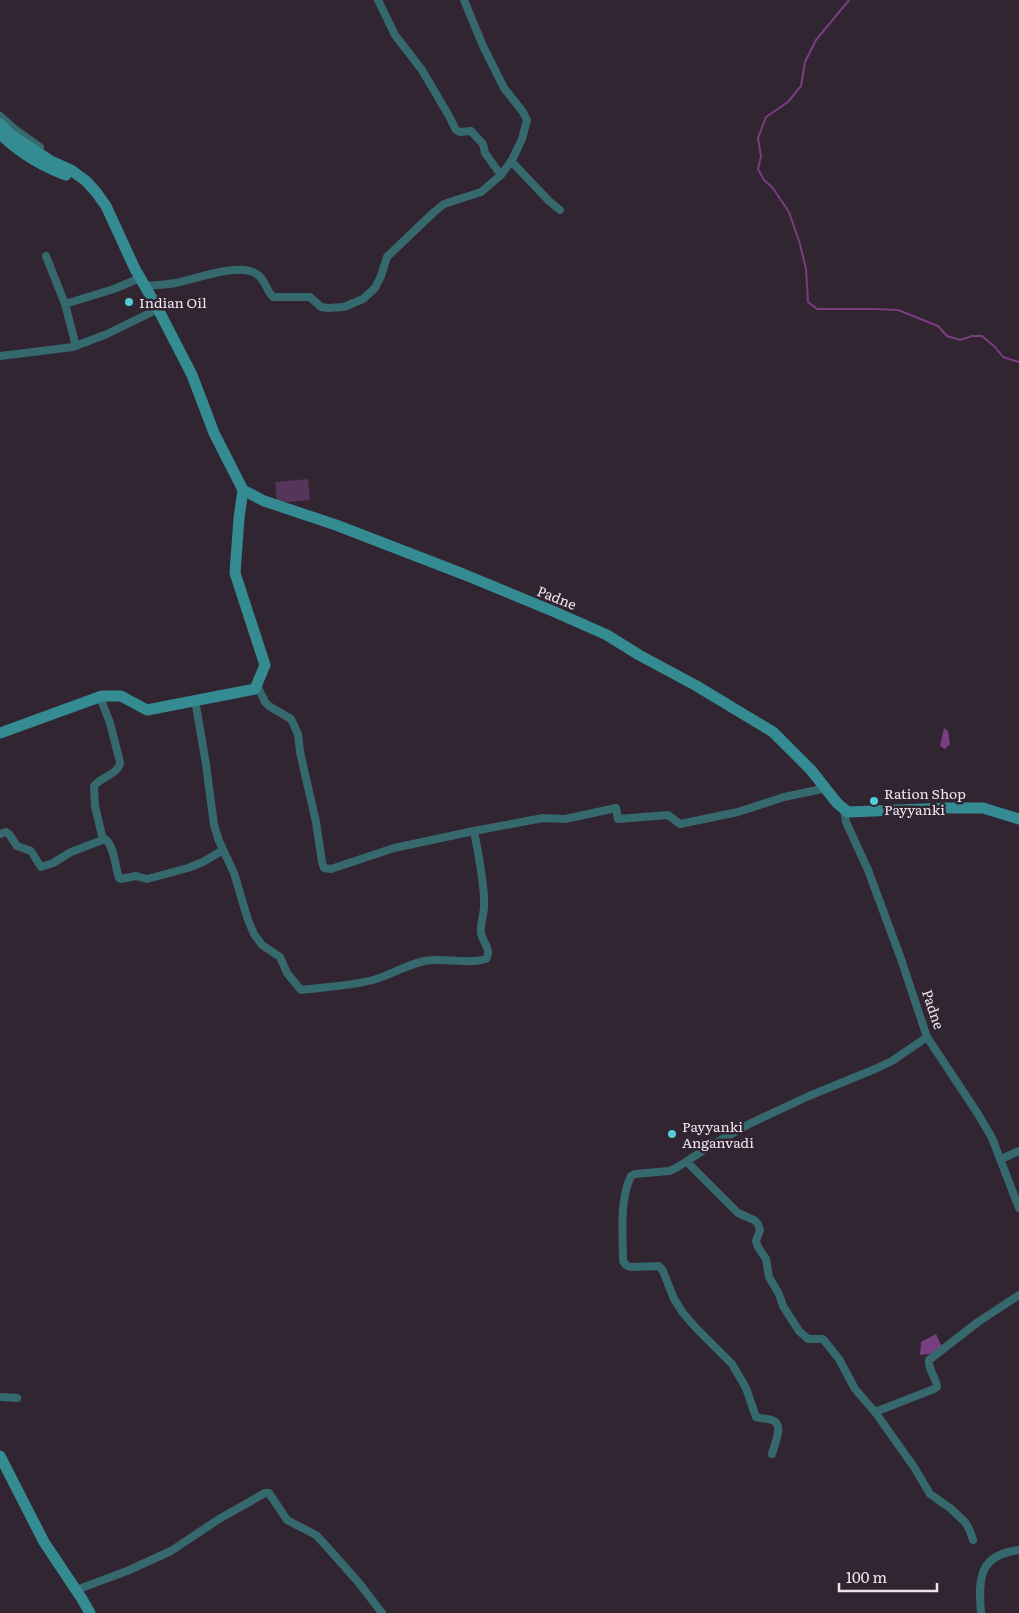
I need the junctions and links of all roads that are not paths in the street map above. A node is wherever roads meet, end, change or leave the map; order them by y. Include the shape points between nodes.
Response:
1 (378, 0) edge
2 (464, 0) edge
3 (0, 116) edge
4 (0, 132) edge
5 (511, 161) junction
6 (67, 168) junction
7 (500, 175) junction
8 (86, 181) junction
9 (560, 210) dead end
10 (46, 256) dead end
11 (142, 282) junction
12 (65, 304) junction
13 (158, 309) junction
14 (76, 346) junction
15 (0, 356) edge
16 (243, 490) junction
17 (257, 685) junction
18 (100, 697) junction
19 (195, 700) junction
20 (0, 734) edge
21 (827, 788) junction
22 (844, 810) junction
23 (1019, 819) edge
24 (474, 831) junction
25 (0, 834) edge
26 (103, 840) junction
27 (223, 850) junction
28 (927, 1037) junction
29 (1019, 1151) edge
30 (1001, 1159) junction
31 (687, 1162) junction
32 (1019, 1208) edge
33 (1019, 1295) edge
34 (0, 1397) edge
35 (17, 1398) dead end
36 (875, 1412) junction
37 (772, 1454) dead end
38 (0, 1456) edge
39 (973, 1540) dead end
40 (1019, 1550) edge
41 (76, 1590) junction
42 (90, 1613) edge
43 (382, 1613) edge
44 (981, 1613) edge

1 - 7 street via 395,35 422,70 456,130 471,131 476,135
2 - 5 street via 504,88 527,120
3 - 6 street
4 - 6 main road via 10,134
4 - 8 main road via 28,157 51,170
5 - 7 street
5 - 9 street
6 - 8 main road
7 - 11 street via 481,192 444,204 434,212 387,258 375,288 344,308 321,307 310,297 273,297 266,282 255,273 244,270 230,270 172,284
8 - 11 main road via 106,206
10 - 12 street
11 - 12 street
11 - 13 main road
12 - 14 street
13 - 14 street
13 - 16 main road via 192,375 220,447
14 - 15 street
16 - 17 main road via 235,573 265,665
16 - 21 main road, Padne via 264,501 463,574 607,635 773,732
17 - 19 main road via 255,689
17 - 24 street via 265,702 291,719 298,734 324,868 338,867 394,848
18 - 19 main road via 121,696 147,710
18 - 20 main road
18 - 26 street via 120,762 118,769 94,786
19 - 27 street via 214,824
21 - 22 main road, Padne
21 - 24 street via 680,824 668,815 618,819 616,808 565,820 543,818
22 - 23 main road via 983,808
22 - 28 street, Padne
24 - 27 street via 484,905 482,934 489,955 486,959 426,961 375,979 301,990 287,973 280,957 262,945 254,934
25 - 26 street via 6,832 17,846 32,851 42,867
26 - 27 street via 112,846 114,863 121,879 136,876 147,879 188,868
28 - 30 street, Padne via 978,1114
28 - 31 street via 875,1069 749,1124
29 - 30 street
30 - 32 street, Padne
31 - 36 street via 738,1213 758,1224 760,1230 756,1241 783,1306 804,1336 823,1339 828,1344 855,1388
31 - 37 street via 668,1171 631,1176 624,1206 624,1261 630,1267 659,1266 663,1271 683,1313 732,1364 746,1388 756,1417 778,1423
33 - 36 street via 929,1360 936,1382 934,1389
34 - 35 street
36 - 39 street via 930,1494 965,1522
38 - 41 main road via 44,1542
40 - 44 street via 1005,1552 990,1561 981,1574
41 - 42 main road
41 - 43 street via 171,1551 219,1518 269,1493 288,1520 316,1536 329,1549

